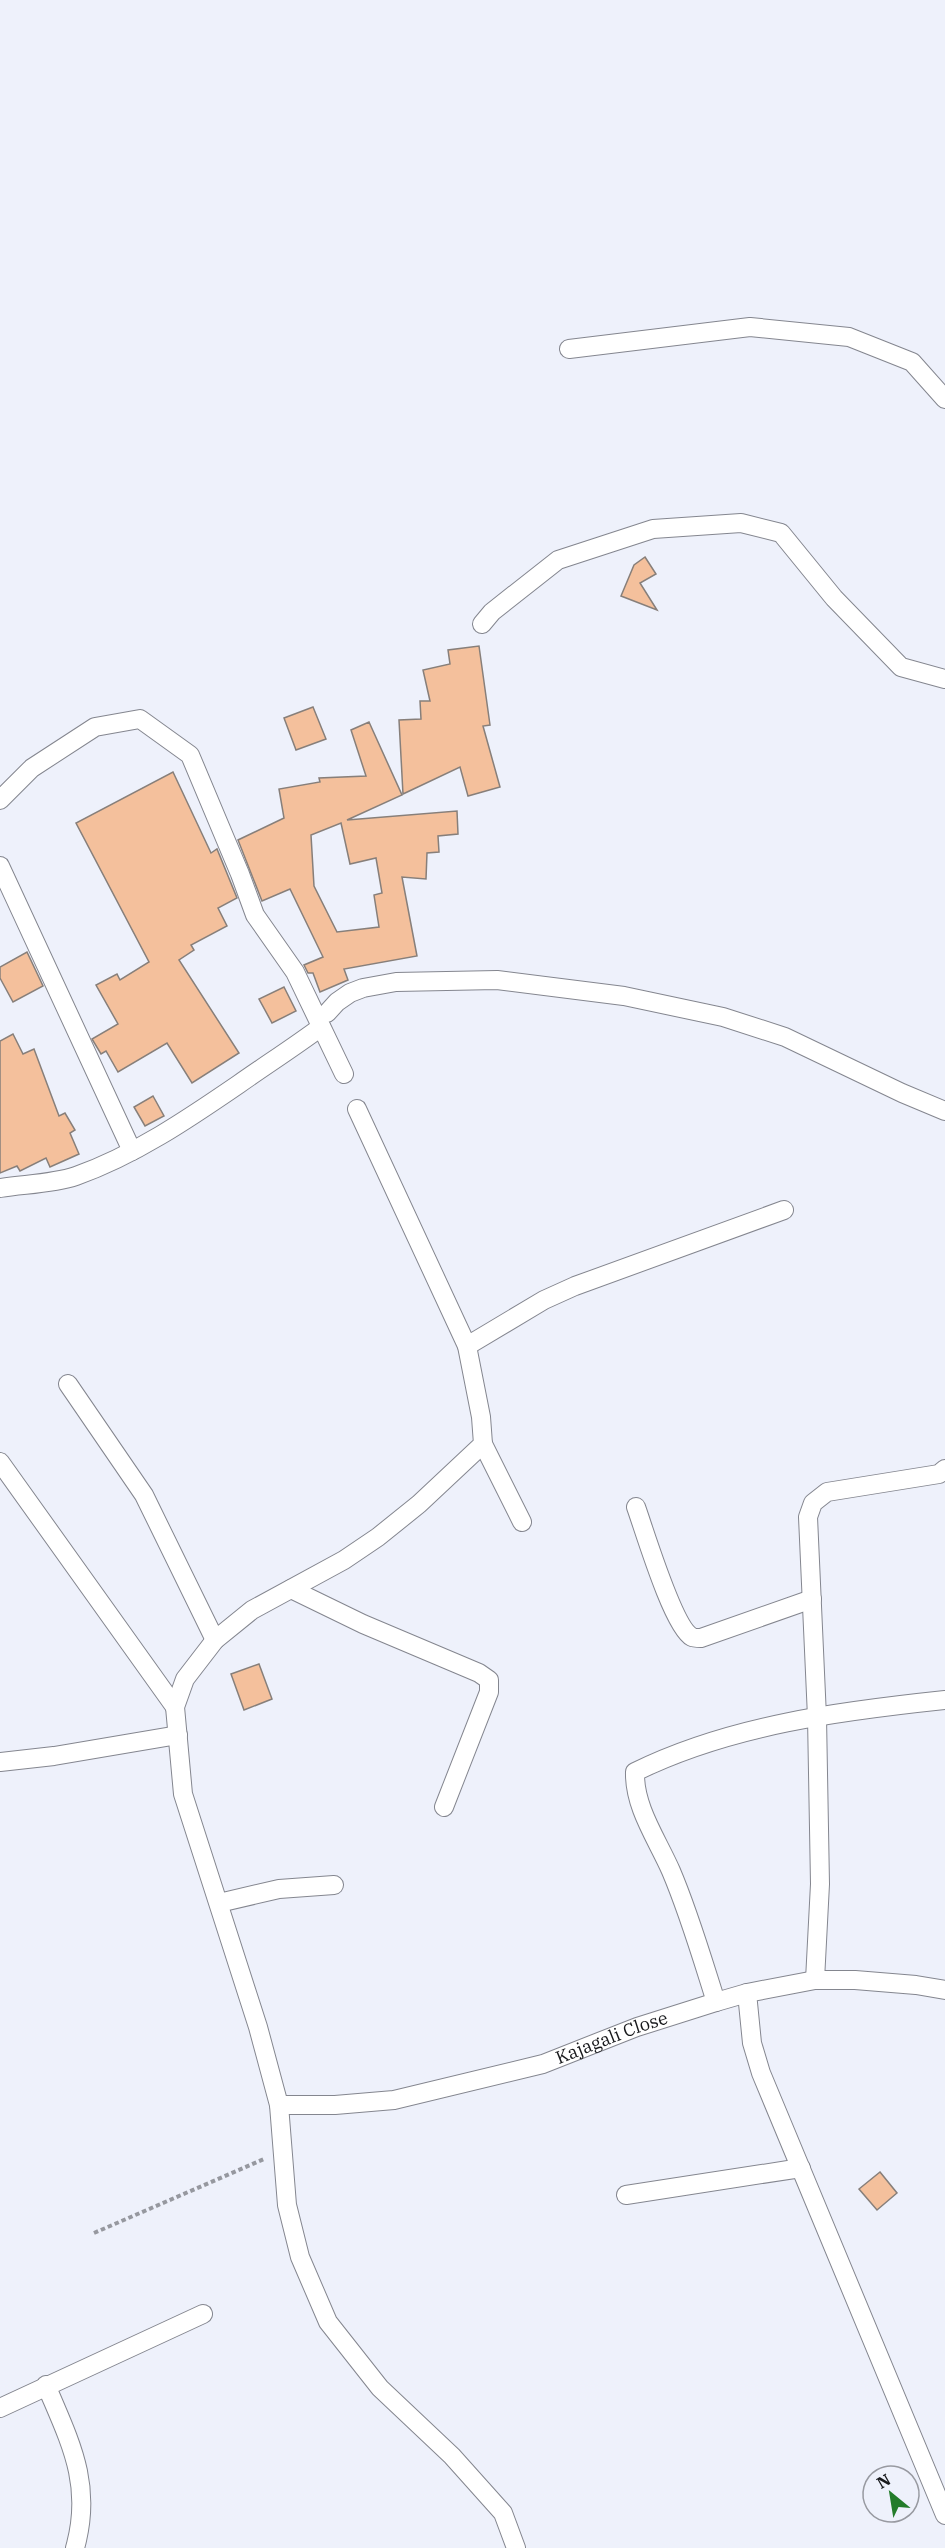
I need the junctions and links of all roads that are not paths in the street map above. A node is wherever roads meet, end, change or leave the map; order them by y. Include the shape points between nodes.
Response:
1 (569, 349) dead end
2 (945, 399) edge
3 (482, 624) dead end
4 (945, 679) edge
5 (0, 800) edge
6 (0, 866) edge
7 (324, 1020) junction
8 (344, 1074) dead end
9 (357, 1109) dead end
10 (945, 1111) edge
11 (132, 1151) junction
12 (0, 1188) edge
13 (784, 1210) dead end
14 (467, 1346) junction
15 (68, 1384) dead end
16 (483, 1444) junction
17 (0, 1462) edge
18 (945, 1469) edge
19 (636, 1507) dead end
20 (522, 1522) dead end
21 (291, 1589) junction
22 (812, 1599) junction
23 (215, 1640) junction
24 (945, 1700) edge
25 (175, 1707) junction
26 (818, 1717) junction
27 (178, 1735) junction
28 (0, 1762) edge
29 (444, 1808) dead end
30 (334, 1885) dead end
31 (219, 1903) junction
32 (815, 1980) junction
33 (945, 1990) edge
34 (747, 1992) junction
35 (716, 2002) junction
36 (279, 2105) junction
37 (801, 2168) junction
38 (626, 2195) dead end
39 (203, 2314) dead end
40 (46, 2385) junction
41 (0, 2408) edge
42 (945, 2515) edge
43 (75, 2548) edge
44 (516, 2548) edge

1 - 2 street via 750,327 849,337 912,362
3 - 4 street via 558,560 653,530 741,524 781,533 834,598 901,667
5 - 7 street via 33,768 95,727 140,719 190,755 255,915
6 - 11 street
7 - 8 street
7 - 10 street via 337,1002 350,993 396,982 497,980 624,996 723,1017 785,1036
7 - 11 street via 176,1126
9 - 14 street
11 - 12 street via 56,1182
13 - 14 street via 575,1286
14 - 16 street
15 - 23 street via 144,1495
16 - 20 street
16 - 21 street via 378,1537
17 - 25 street
18 - 22 street via 939,1474 828,1492 813,1503 808,1516
19 - 22 street via 659,1575 691,1636 701,1638
21 - 23 street via 252,1610
21 - 29 street via 489,1680 489,1692
22 - 26 street
23 - 25 street via 185,1679
24 - 26 street
25 - 27 street
26 - 32 street via 820,1884
26 - 35 street via 724,1739 635,1772 638,1801 671,1872
27 - 28 street
27 - 31 street via 183,1794
30 - 31 street via 279,1889
31 - 36 street
32 - 33 street, Kajagali Close via 855,1980
32 - 34 street, Kajagali Close
34 - 35 street, Kajagali Close
34 - 37 street via 752,2043 761,2073
35 - 36 street, Kajagali Close via 637,2027 543,2064 394,2100 335,2106
36 - 44 street via 287,2205 300,2257 328,2322 381,2388 452,2456 503,2513
37 - 38 street
37 - 42 street
39 - 40 street
40 - 41 street
40 - 43 street via 75,2452 82,2486

